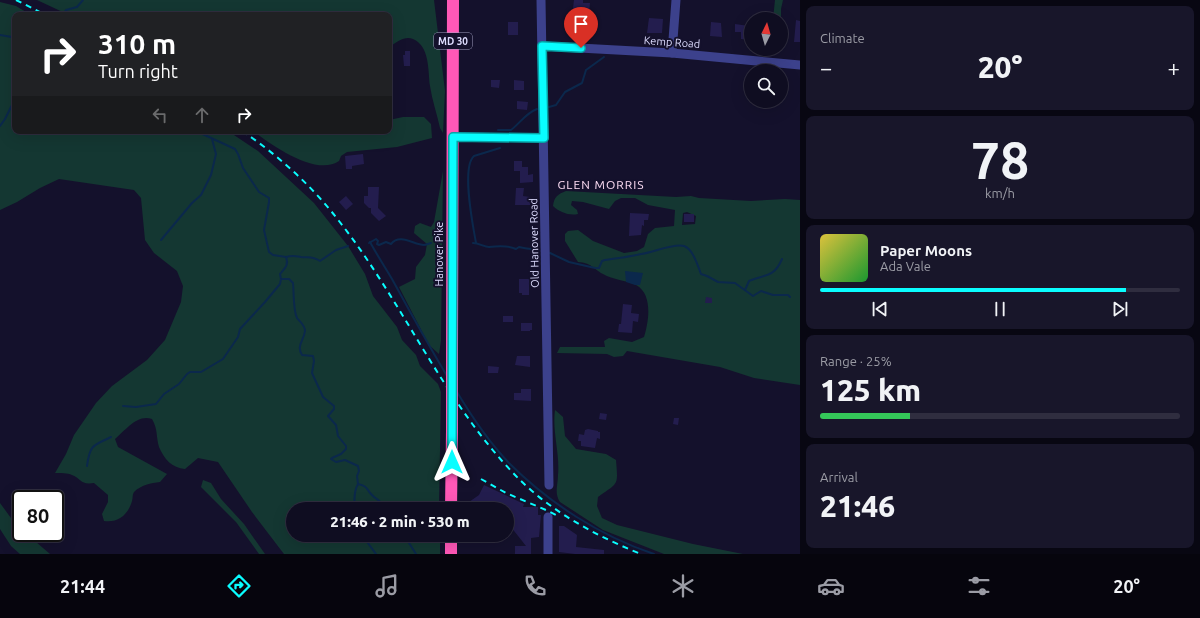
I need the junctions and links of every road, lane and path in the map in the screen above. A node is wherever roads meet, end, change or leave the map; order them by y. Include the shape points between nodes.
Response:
1 (453, 0) edge
2 (541, 0) edge
3 (676, 0) edge
4 (542, 46) junction
5 (672, 53) junction
6 (800, 65) edge
7 (453, 137) junction
8 (544, 138) junction
9 (549, 485) dead end
10 (451, 502) edge
11 (548, 517) dead end
12 (451, 542) edge
13 (451, 554) edge
14 (548, 554) edge

1 - 7 highway, Hanover Pike / MD 30
2 - 4 street, Old Hanover Road
3 - 5 street
4 - 5 street, Kemp Road
4 - 8 street, Old Hanover Road
5 - 6 street, Kemp Road
7 - 8 street
7 - 10 highway, Hanover Pike / MD 30, bridge
8 - 9 street, Old Hanover Road
11 - 14 street
12 - 13 highway

